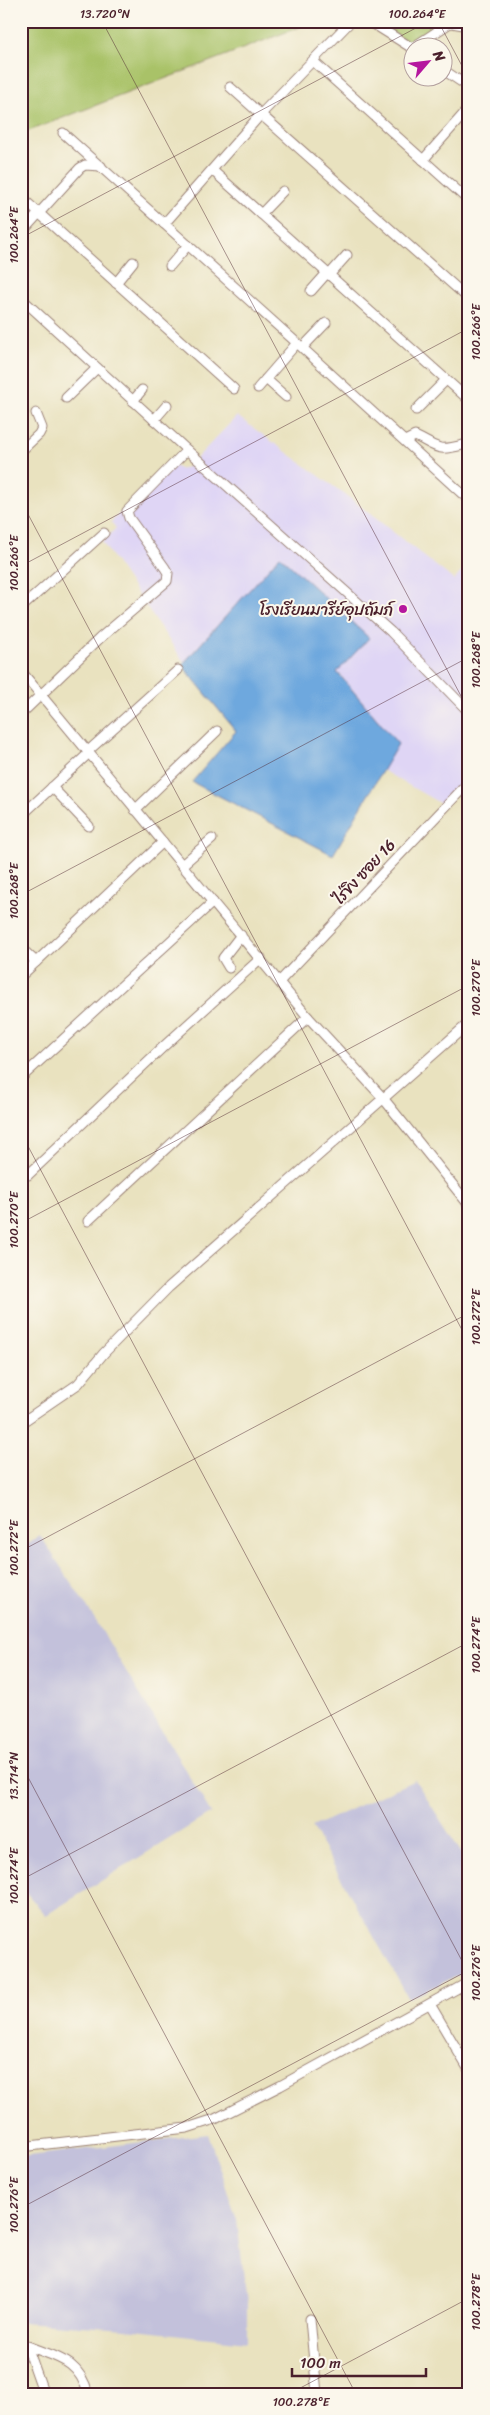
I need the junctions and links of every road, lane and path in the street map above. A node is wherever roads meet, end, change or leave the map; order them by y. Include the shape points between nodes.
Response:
1 (351, 21) edge
2 (368, 21) edge
3 (452, 22) edge
4 (469, 26) edge
5 (427, 38) edge
6 (402, 42) edge
7 (313, 61) junction
8 (452, 76) edge
9 (230, 87) dead end
10 (469, 87) edge
11 (469, 108) edge
12 (262, 113) junction
13 (63, 133) dead end
14 (423, 160) junction
15 (101, 166) junction
16 (212, 170) junction
17 (469, 187) edge
18 (283, 191) dead end
19 (21, 197) edge
20 (465, 198) edge
21 (39, 214) junction
22 (261, 214) junction
23 (164, 224) junction
24 (21, 233) edge
25 (188, 245) junction
26 (347, 254) dead end
27 (133, 262) dead end
28 (170, 266) dead end
29 (328, 274) junction
30 (116, 283) junction
31 (311, 291) dead end
32 (21, 298) edge
33 (469, 299) edge
34 (326, 323) dead end
35 (300, 345) junction
36 (97, 368) junction
37 (266, 379) junction
38 (446, 380) junction
39 (258, 388) dead end
40 (234, 389) dead end
41 (142, 390) dead end
42 (286, 397) dead end
43 (66, 398) dead end
44 (469, 400) edge
45 (133, 401) junction
46 (167, 405) dead end
47 (416, 410) dead end
48 (36, 413) dead end
49 (154, 420) junction
50 (405, 441) junction
51 (463, 445) dead end
52 (187, 450) junction
53 (21, 451) edge
54 (469, 500) edge
55 (104, 533) dead end
56 (21, 608) edge
57 (178, 670) dead end
58 (21, 671) edge
59 (41, 695) junction
60 (469, 712) edge
61 (21, 714) edge
62 (217, 731) dead end
63 (88, 753) junction
64 (469, 782) edge
65 (52, 787) junction
66 (136, 810) junction
67 (21, 816) edge
68 (89, 826) dead end
69 (212, 839) dead end
70 (162, 842) junction
71 (182, 865) junction
72 (213, 902) junction
73 (241, 935) junction
74 (21, 948) edge
75 (260, 958) junction
76 (36, 962) junction
77 (229, 968) dead end
78 (21, 976) edge
79 (280, 981) junction
80 (308, 1017) junction
81 (469, 1023) edge
82 (21, 1078) edge
83 (383, 1098) junction
84 (28, 1175) dead end
85 (469, 1205) edge
86 (88, 1221) dead end
87 (21, 1423) edge
88 (469, 1982) edge
89 (430, 2004) junction
90 (465, 2057) edge
91 (469, 2070) edge
92 (21, 2147) edge
93 (310, 2319) dead end
94 (24, 2344) edge
95 (44, 2394) edge
96 (88, 2394) edge
97 (317, 2394) edge

1 - 7 street
2 - 6 street
3 - 4 street
3 - 5 street
7 - 12 street
7 - 14 street
8 - 10 street
9 - 12 street
11 - 14 street
12 - 16 street
12 - 33 street
13 - 15 street
14 - 20 street
15 - 21 street via 80,168
15 - 23 street
16 - 22 street
16 - 23 street
17 - 20 street
18 - 22 street
19 - 21 street
21 - 24 street
21 - 30 street
22 - 29 street
23 - 25 street
25 - 28 street
25 - 35 street
26 - 29 street
27 - 30 street
29 - 31 street
29 - 38 street
30 - 40 street
32 - 36 street
34 - 35 street
35 - 37 street
35 - 50 street
36 - 43 street
36 - 45 street
37 - 39 street
37 - 42 street
38 - 44 street
38 - 47 street
41 - 45 street
45 - 49 street
46 - 49 street
48 - 53 street via 42,428
49 - 52 street
50 - 51 street via 415,436 443,450
50 - 54 street
52 - 59 street via 127,511 168,573 167,581 100,638
52 - 60 street via 391,632
55 - 56 street
57 - 63 street
58 - 59 street
59 - 61 street
59 - 63 street
62 - 66 street
63 - 65 street
63 - 66 street
64 - 79 street, ไร่ขิง ซอย 16
65 - 67 street
65 - 68 street
66 - 70 street
69 - 71 street
70 - 71 street
70 - 76 street
71 - 72 street
72 - 73 street
72 - 82 street
73 - 75 street
73 - 77 street via 223,958
74 - 76 street
75 - 79 street
75 - 84 street
76 - 78 street
79 - 80 street
80 - 83 street
80 - 86 street
81 - 83 street
83 - 85 street
83 - 87 street via 169,1288 68,1393
88 - 89 street
89 - 90 street
89 - 92 street via 280,2086 204,2123 179,2129
90 - 91 street
93 - 97 street
94 - 95 street
94 - 96 street via 78,2369

